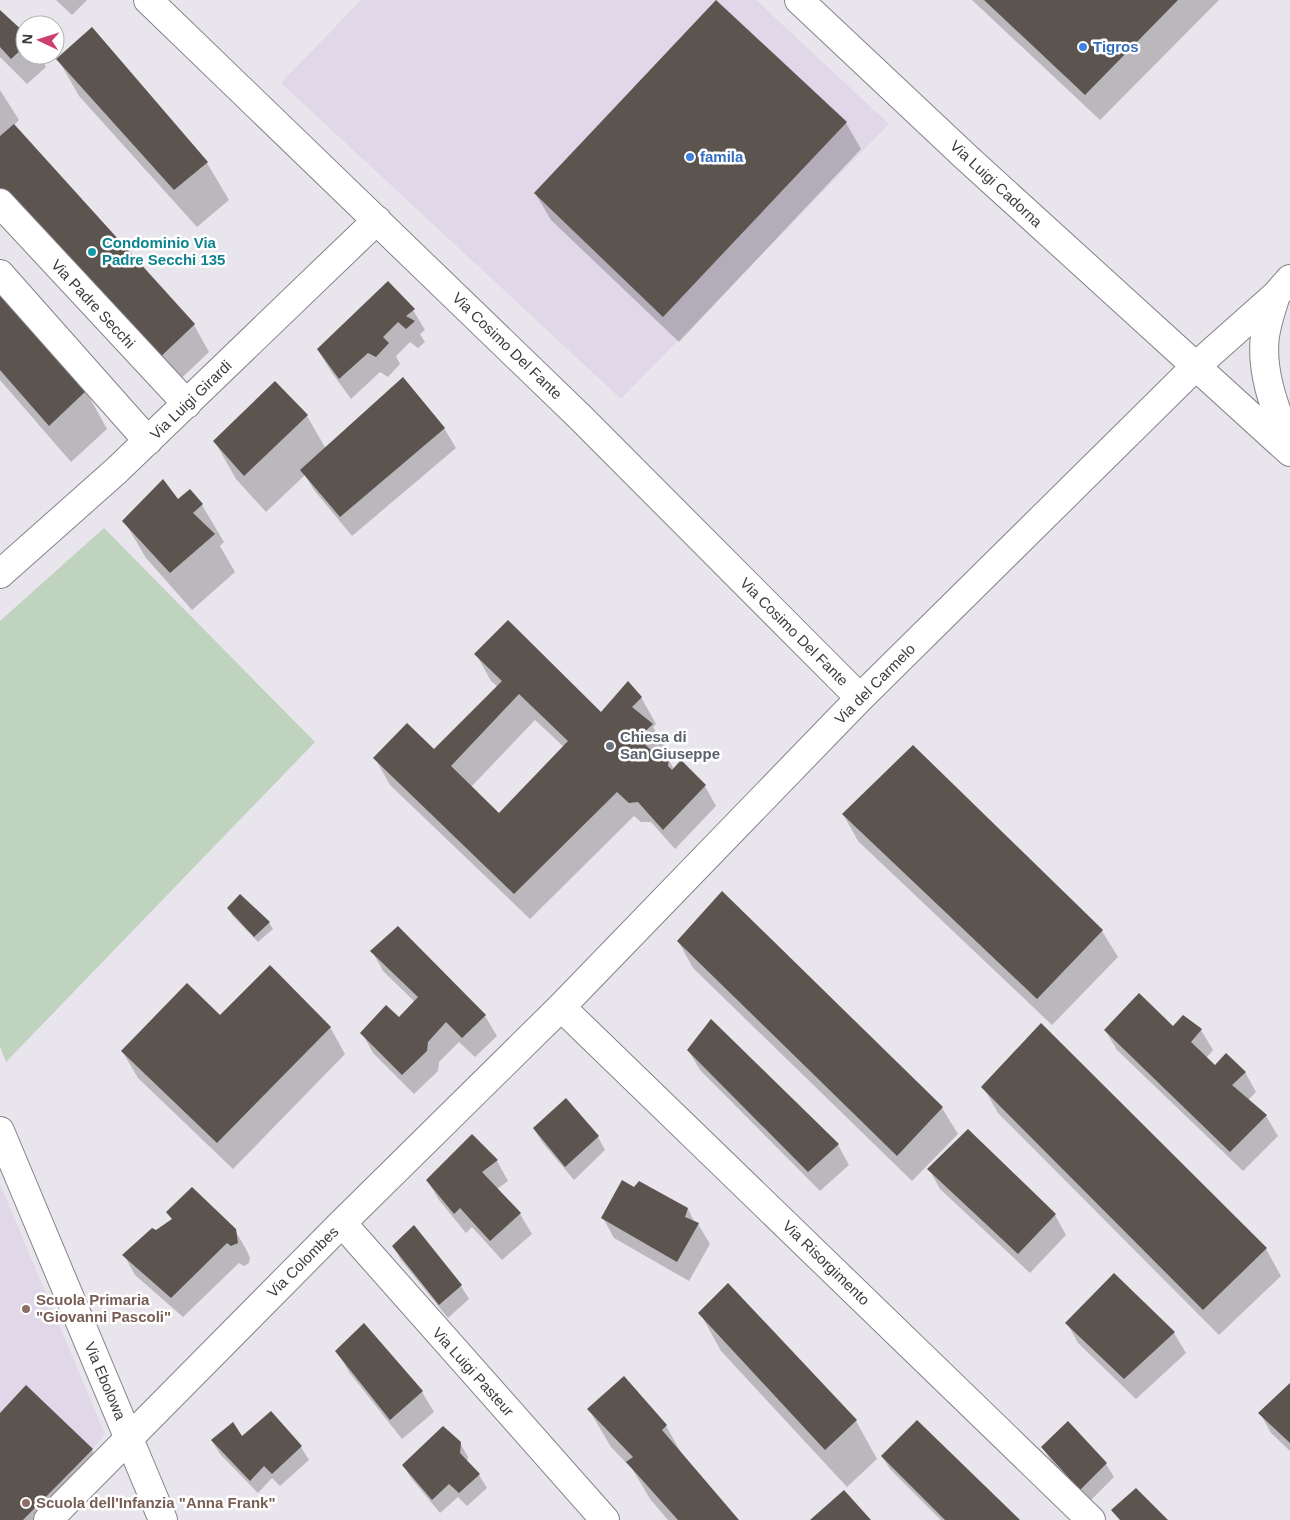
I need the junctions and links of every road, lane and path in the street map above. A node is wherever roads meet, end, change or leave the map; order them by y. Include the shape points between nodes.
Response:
1 (148, 0) edge
2 (799, 0) edge
3 (0, 203) edge
4 (377, 220) junction
5 (0, 274) edge
6 (1283, 287) edge
7 (1194, 367) junction
8 (187, 404) junction
9 (148, 441) junction
10 (1290, 448) edge
11 (1290, 452) edge
12 (1290, 474) edge
13 (0, 574) edge
14 (860, 698) junction
15 (561, 1007) junction
16 (0, 1131) edge
17 (342, 1224) junction
18 (129, 1439) junction
19 (48, 1520) edge
20 (163, 1520) edge
21 (605, 1520) edge
22 (1091, 1520) edge

1 - 4 street, Via Cosimo Del Fante
2 - 7 street, Via Luigi Cadorna
3 - 8 street, Via Padre Secchi
4 - 8 street, Via Luigi Girardi
4 - 14 street, Via Cosimo Del Fante via 580,417
5 - 9 street
6 - 7 street, Via del Carmelo
6 - 10 street via 1265,336 1265,369
7 - 11 street, Via Luigi Cadorna
7 - 12 street, Via Luigi Cadorna
7 - 14 street, Via del Carmelo
8 - 9 street, Via Luigi Girardi
9 - 13 street, Via Luigi Girardi
14 - 15 street, Via del Carmelo
15 - 17 street, Via Colombes
15 - 22 street, Via Risorgimento
16 - 18 street, Via Ebolowa
17 - 18 street, Via Colombes
17 - 21 street, Via Luigi Pasteur
18 - 19 street, Via Colombes
18 - 20 street, Via Ebolowa

